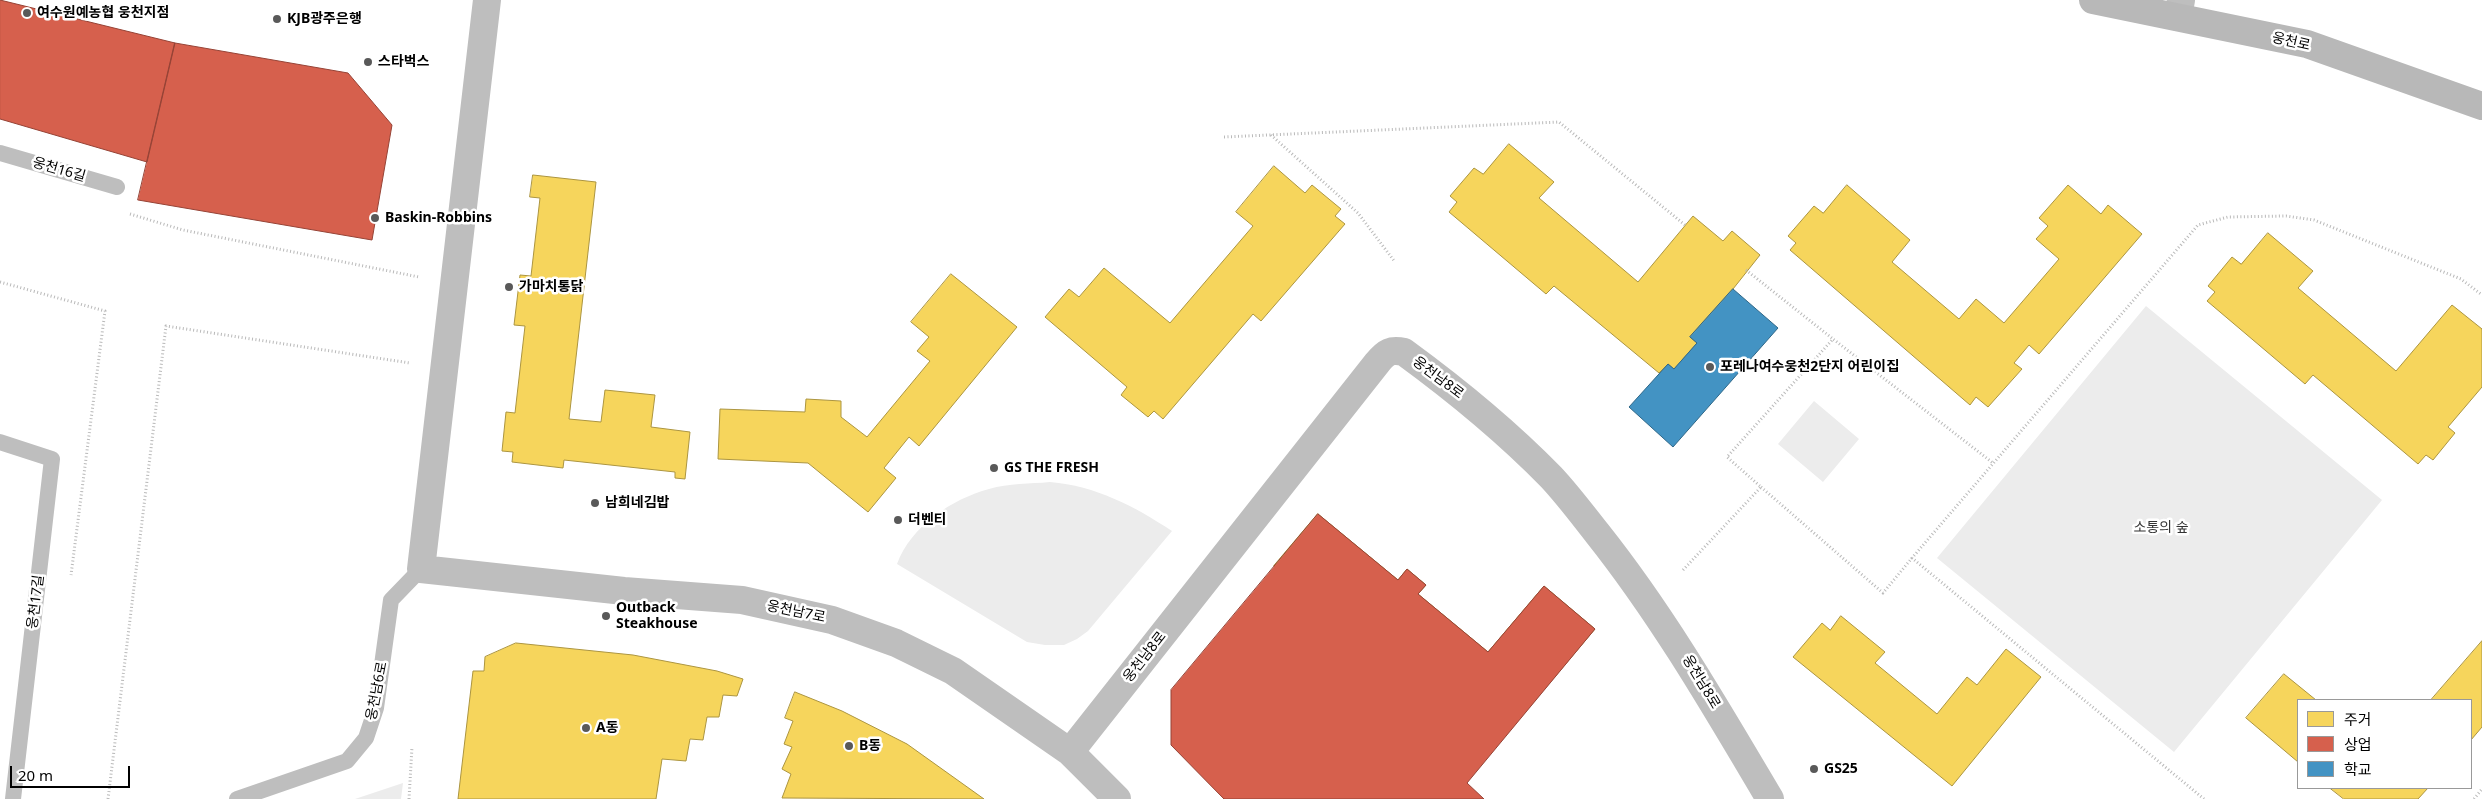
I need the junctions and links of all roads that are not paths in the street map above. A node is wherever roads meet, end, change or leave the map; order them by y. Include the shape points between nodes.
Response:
1 (487, 0) edge
2 (2094, 0) edge
3 (2180, 9) edge
4 (2482, 106) edge
5 (0, 153) edge
6 (117, 187) dead end
7 (0, 442) edge
8 (421, 569) junction
9 (1070, 752) junction
10 (13, 799) edge
11 (237, 799) edge
12 (1117, 799) edge
13 (1770, 799) edge

1 - 8 street
2 - 3 street, 웅천로
3 - 4 street, 웅천로 via 2306,44
5 - 6 lane, 웅천16길
7 - 10 lane, 웅천17길 via 52,459
8 - 9 street, 웅천남7로 via 742,600 832,620 896,644 953,671
8 - 11 lane, 웅천남6로 via 392,600 376,708 366,738 347,761
9 - 12 street, 웅천남7로
9 - 13 street, 웅천남8로 via 1377,363 1386,353 1395,350 1404,352 1477,408 1551,478 1584,517 1673,636

